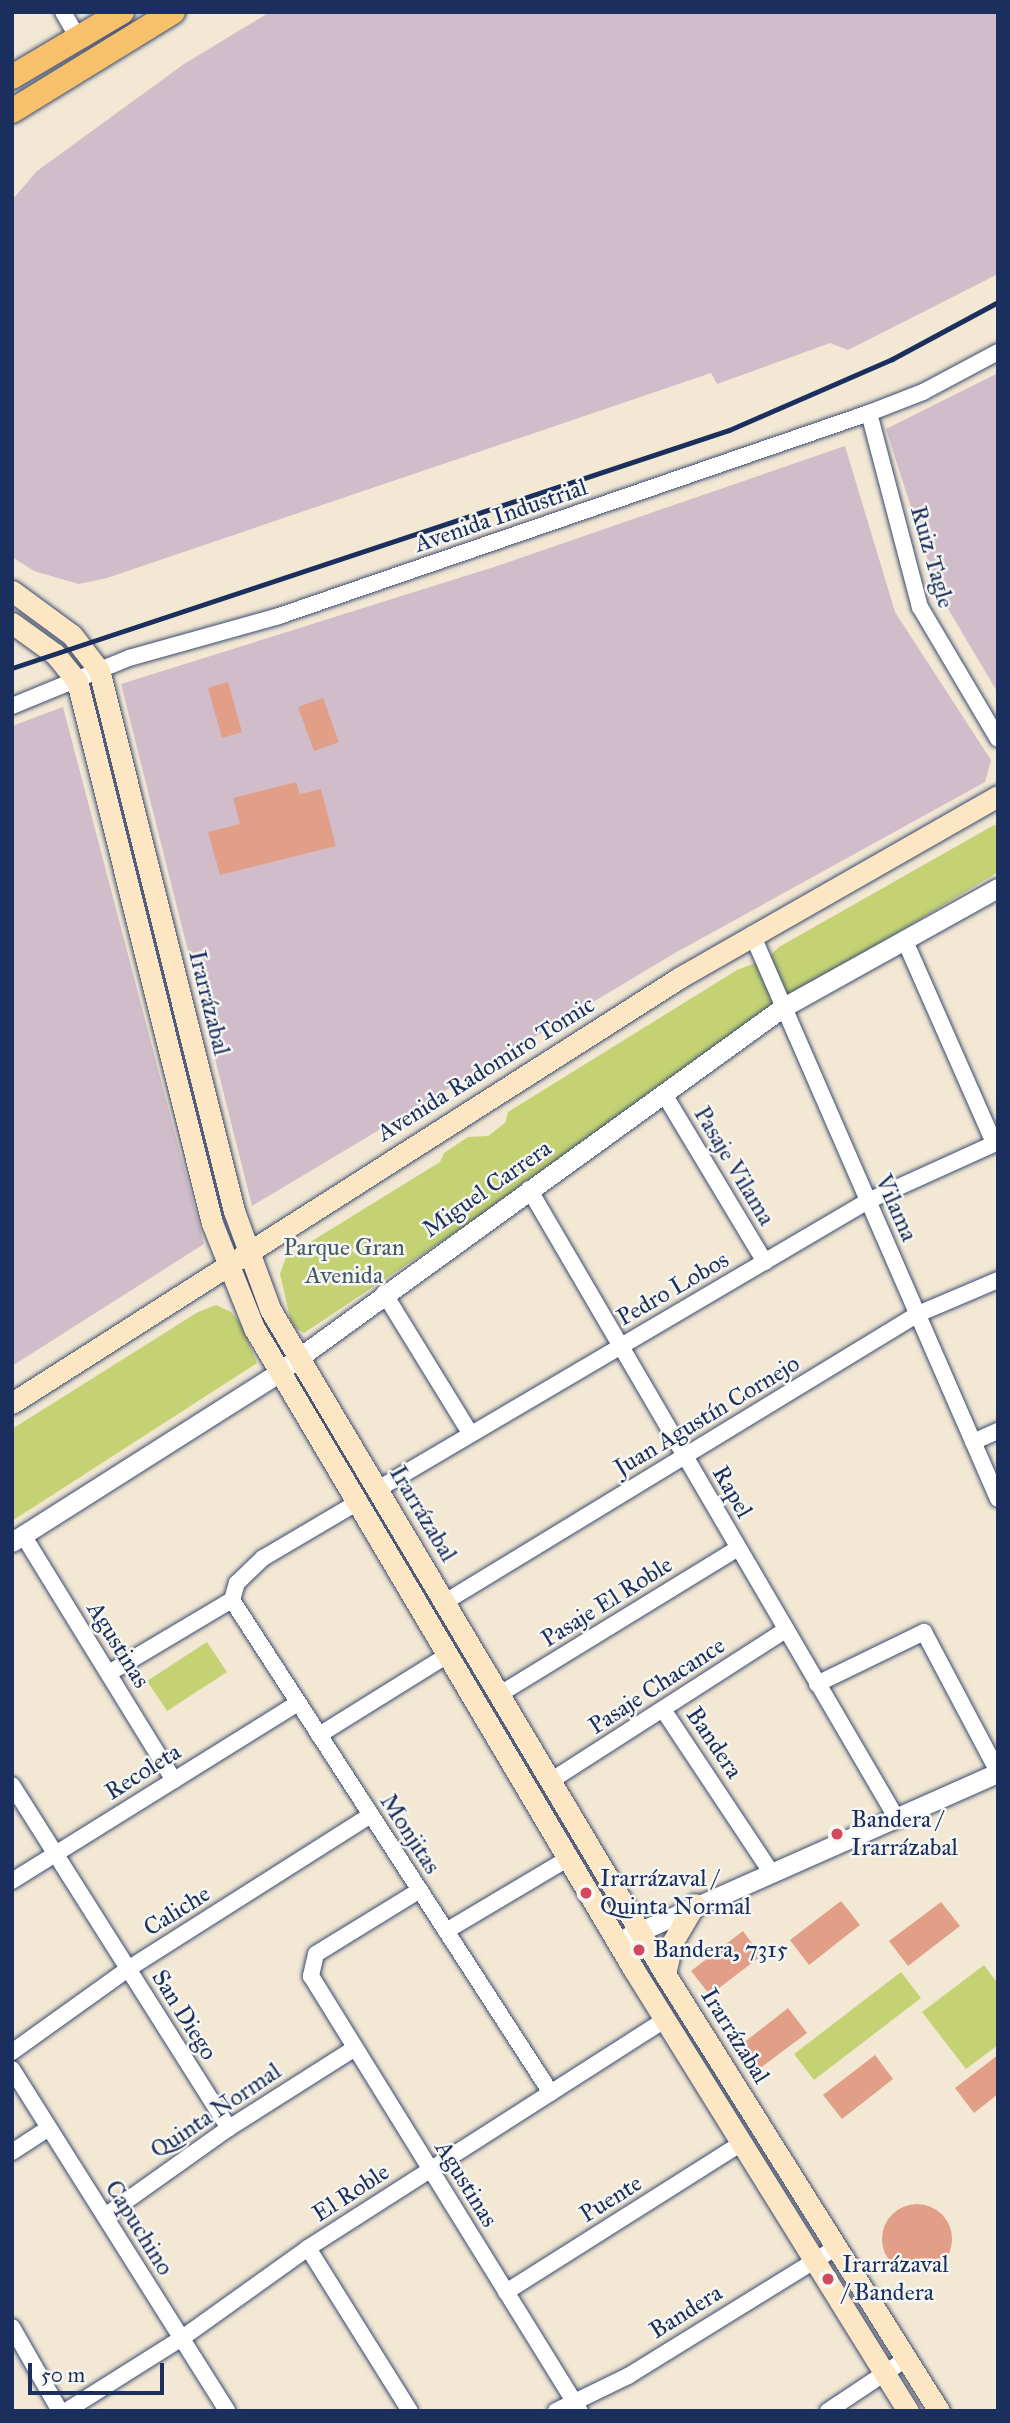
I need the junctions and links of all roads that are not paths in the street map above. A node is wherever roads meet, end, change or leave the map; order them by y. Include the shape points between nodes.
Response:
1 (63, 12) edge
2 (122, 12) edge
3 (173, 12) edge
4 (78, 38) junction
5 (37, 63) junction
6 (12, 78) edge
7 (23, 93) edge
8 (12, 111) edge
9 (12, 119) edge
10 (998, 352) edge
11 (869, 413) junction
12 (12, 591) edge
13 (12, 623) edge
14 (99, 670) junction
15 (77, 681) junction
16 (12, 706) edge
17 (998, 739) edge
18 (998, 796) edge
19 (998, 888) edge
20 (752, 934) junction
21 (905, 941) junction
22 (782, 1008) junction
23 (664, 1094) junction
24 (996, 1142) edge
25 (529, 1189) junction
26 (868, 1201) junction
27 (248, 1253) junction
28 (765, 1262) junction
29 (228, 1266) junction
30 (998, 1279) edge
31 (384, 1293) junction
32 (918, 1314) junction
33 (620, 1346) junction
34 (299, 1357) junction
35 (279, 1372) junction
36 (12, 1403) edge
37 (998, 1431) edge
38 (470, 1433) junction
39 (973, 1442) junction
40 (685, 1456) junction
41 (378, 1489) junction
42 (998, 1499) edge
43 (358, 1502) junction
44 (18, 1538) edge
45 (738, 1548) junction
46 (232, 1600) junction
47 (445, 1602) junction
48 (786, 1630) junction
49 (449, 1654) junction
50 (109, 1674) junction
51 (817, 1684) junction
52 (500, 1694) junction
53 (298, 1703) junction
54 (664, 1711) junction
55 (319, 1735) junction
56 (998, 1773) edge
57 (174, 1780) junction
58 (552, 1780) junction
59 (12, 1785) edge
60 (371, 1815) junction
61 (896, 1818) junction
62 (55, 1853) junction
63 (569, 1858) junction
64 (771, 1872) junction
65 (12, 1881) edge
66 (420, 1890) junction
67 (695, 1904) junction
68 (640, 1928) junction
69 (446, 1931) junction
70 (618, 1941) junction
71 (128, 1969) junction
72 (665, 1974) junction
73 (665, 2020) junction
74 (355, 2048) junction
75 (12, 2052) edge
76 (12, 2069) edge
77 (551, 2093) junction
78 (49, 2128) junction
79 (229, 2128) junction
80 (740, 2144) junction
81 (12, 2152) edge
82 (430, 2170) junction
83 (104, 2216) junction
84 (836, 2247) junction
85 (309, 2248) junction
86 (814, 2262) junction
87 (506, 2292) junction
88 (12, 2327) edge
89 (182, 2338) junction
90 (906, 2359) junction
91 (885, 2374) junction
92 (577, 2407) edge
93 (60, 2411) edge
94 (66, 2411) edge
95 (228, 2411) edge
96 (410, 2411) edge
97 (556, 2411) edge
98 (828, 2411) edge
99 (908, 2411) edge
100 (939, 2411) edge

1 - 4 street
2 - 4 main road
3 - 7 main road
4 - 5 main road
5 - 6 main road
5 - 7 main road
7 - 8 main road
7 - 9 main road
10 - 11 street, Avenida Industrial via 923,392
11 - 14 street, Avenida Industrial via 279,616
11 - 17 street, Ruiz Tagle via 920,607
12 - 14 main road, Irarrázabal via 72,635
13 - 15 main road, Irarrázabal via 55,653
14 - 15 street, Avenida Industrial
14 - 27 main road, Irarrázabal
15 - 16 street, Avenida Industrial
15 - 29 main road, Irarrázabal via 212,1223
18 - 20 main road, Avenida Radomiro Tomic
19 - 21 street, Miguel Carrera
20 - 22 street, Vilama
20 - 27 main road, Avenida Radomiro Tomic
21 - 22 street, Miguel Carrera
21 - 24 street
22 - 23 street, Miguel Carrera
22 - 26 street, Vilama
23 - 25 street, Miguel Carrera
23 - 28 street, Pasaje Vilama
24 - 26 street, Pedro Lobos
25 - 31 street, Miguel Carrera
25 - 33 street, Rapel
26 - 28 street, Pedro Lobos
26 - 32 street, Vilama
27 - 29 main road, Avenida Radomiro Tomic
27 - 34 main road, Irarrázabal via 270,1309
28 - 33 street, Pedro Lobos
29 - 35 main road, Irarrázabal
29 - 36 main road, Avenida Radomiro Tomic
30 - 32 street, Juan Agustín Cornejo
31 - 34 street, Miguel Carrera
31 - 38 street
32 - 39 street, Vilama
32 - 40 street, Juan Agustín Cornejo
33 - 38 street, Pedro Lobos
33 - 40 street, Rapel
34 - 35 street, Miguel Carrera
34 - 41 main road, Irarrázabal
35 - 43 main road, Irarrázabal
35 - 44 street, Miguel Carrera
37 - 39 street
38 - 41 street, Pedro Lobos
39 - 42 street, Vilama
40 - 45 street, Rapel
40 - 47 street, Juan Agustín Cornejo
41 - 47 main road, Irarrázabal
43 - 46 street via 263,1558 237,1583
43 - 49 main road, Irarrázabal
44 - 50 street, Agustinas
45 - 48 street, Rapel
45 - 52 street, Pasaje El Roble
46 - 50 street
46 - 53 street, Monjitas
47 - 52 main road, Irarrázabal
48 - 51 street, Rapel
48 - 54 street, Pasaje Chacance
49 - 55 street
49 - 63 main road, Irarrázabal
50 - 57 street, Agustinas
51 - 56 street via 924,1632
51 - 61 street, Rapel
52 - 58 main road, Irarrázabal
53 - 55 street, Monjitas
53 - 57 street, Recoleta
54 - 58 street, Pasaje Chacance
54 - 64 street, Bandera
55 - 60 street, Monjitas
56 - 61 street
57 - 62 street, Recoleta
58 - 68 main road, Irarrázabal
59 - 62 street, San Diego
60 - 66 street, Monjitas
60 - 71 street, Caliche
61 - 64 street
62 - 65 street, Recoleta
62 - 71 street, San Diego
63 - 69 street
63 - 70 main road, Irarrázabal
64 - 67 street
66 - 69 street, Monjitas
66 - 74 street, Agustinas via 316,1954 310,1970 314,1981
67 - 68 street
67 - 72 main road via 672,1943
68 - 70 street
68 - 72 main road, Irarrázabal
69 - 77 street, Monjitas
70 - 73 main road, Irarrázabal
71 - 75 street, Caliche
71 - 79 street, San Diego
72 - 84 main road, Irarrázabal
73 - 77 street, El Roble
73 - 80 main road, Irarrázabal
74 - 79 street, Quinta Normal
74 - 82 street, Agustinas
76 - 78 street, Capuchino
77 - 82 street, El Roble
78 - 81 street
78 - 83 street, Capuchino
79 - 83 street, Quinta Normal
80 - 86 main road, Irarrázabal
80 - 87 street, Puente
82 - 85 street, El Roble
82 - 87 street, Agustinas
83 - 89 street, Capuchino
84 - 86 street, Bandera
84 - 90 main road, Irarrázabal
85 - 89 street, El Roble
85 - 96 street
86 - 91 main road, Irarrázabal
86 - 92 street, Bandera
87 - 92 street, Agustinas
88 - 93 street
89 - 94 street, El Roble
89 - 95 street, Capuchino
90 - 91 street
90 - 100 main road, Irarrázabal
91 - 98 street
91 - 99 main road, Irarrázabal
92 - 97 street, Bandera

